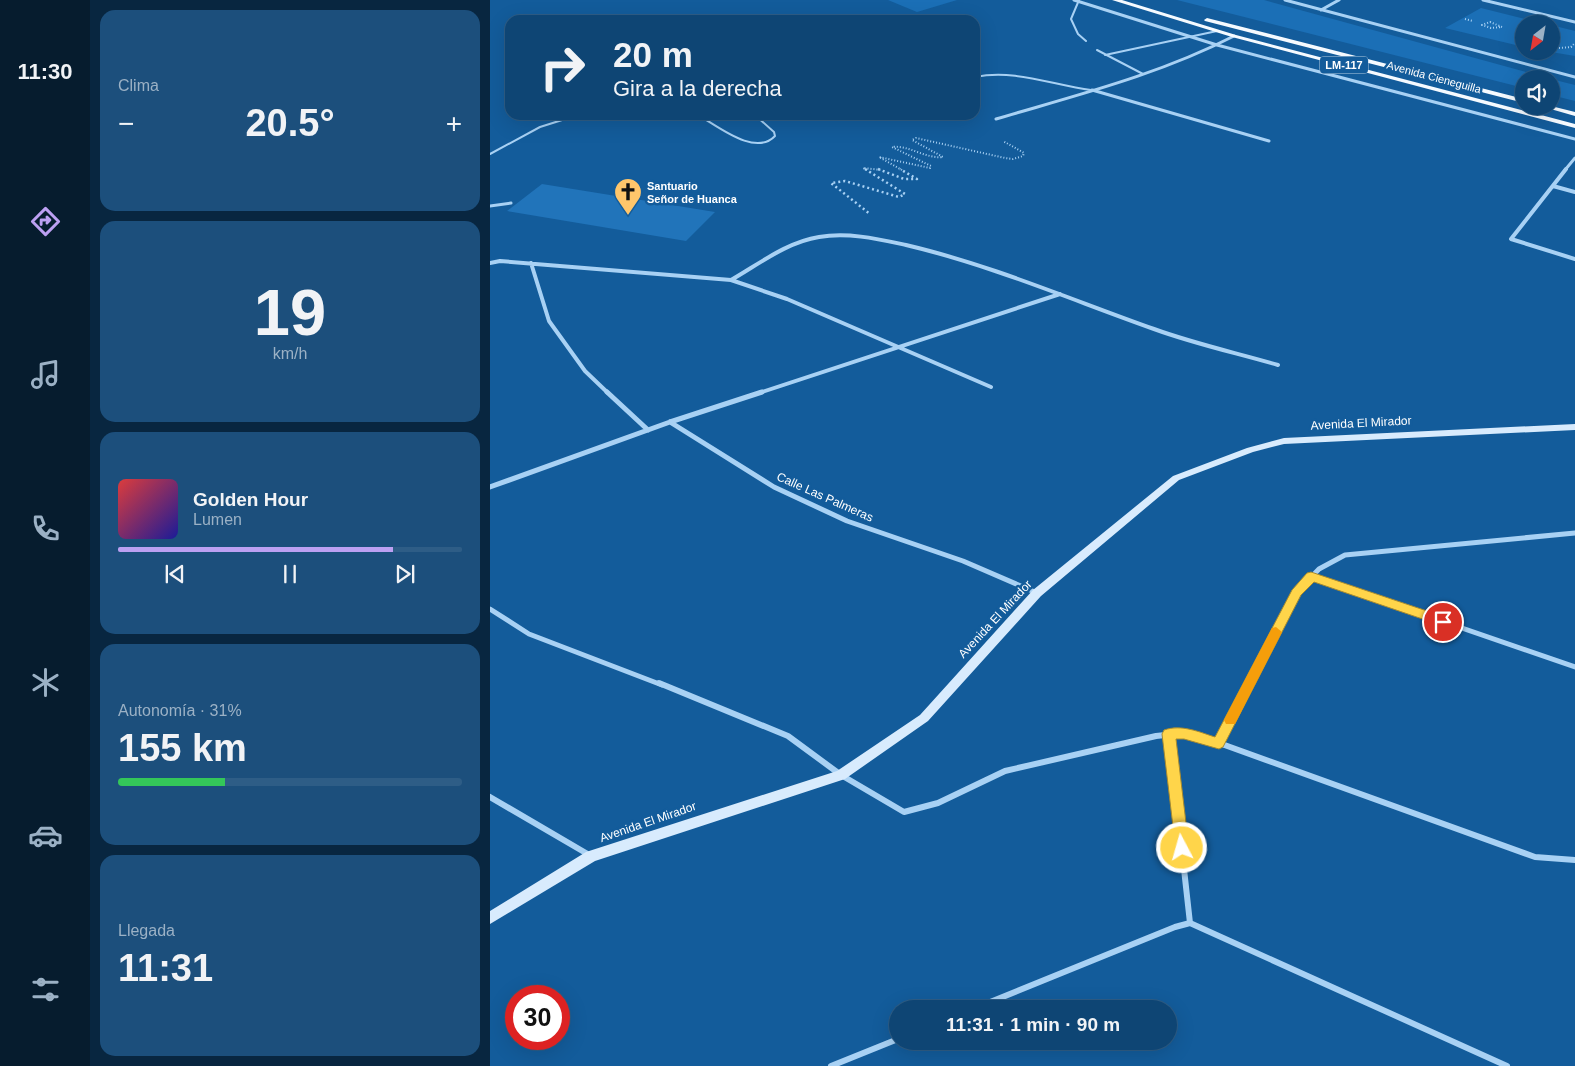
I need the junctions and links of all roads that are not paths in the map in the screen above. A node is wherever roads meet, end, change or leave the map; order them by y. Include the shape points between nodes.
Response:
1 (1115, 0) edge
2 (1139, 0) edge
3 (1285, 0) edge
4 (1339, 0) edge
5 (1483, 0) edge
6 (1077, 1) edge
7 (1321, 10) junction
8 (1575, 22) edge
9 (1217, 31) junction
10 (1234, 36) junction
11 (1192, 38) junction
12 (1086, 41) dead end
13 (1217, 45) junction
14 (1097, 50) dead end
15 (1105, 54) junction
16 (1144, 74) junction
17 (980, 77) edge
18 (1575, 77) edge
19 (1091, 90) junction
20 (1515, 99) edge
21 (1560, 110) edge
22 (1575, 114) edge
23 (562, 120) edge
24 (707, 120) edge
25 (761, 120) edge
26 (996, 120) road end
27 (1575, 126) edge
28 (1575, 139) edge
29 (1269, 141) dead end
30 (490, 154) edge
31 (1575, 158) edge
32 (1553, 186) junction
33 (1575, 192) edge
34 (511, 203) dead end
35 (490, 206) edge
36 (1575, 259) edge
37 (490, 263) edge
38 (532, 263) junction
39 (731, 280) junction
40 (1060, 294) junction
41 (900, 346) junction
42 (1278, 364) dead end
43 (991, 387) dead end
44 (670, 422) junction
45 (1575, 426) edge
46 (648, 430) junction
47 (490, 487) edge
48 (1575, 533) edge
49 (1311, 576) junction
50 (1037, 593) junction
51 (490, 609) edge
52 (1575, 667) edge
53 (1169, 734) junction
54 (1219, 743) junction
55 (841, 775) junction
56 (490, 797) edge
57 (591, 856) junction
58 (1575, 860) edge
59 (490, 918) edge
60 (1190, 924) junction
61 (995, 1000) edge
62 (889, 1043) edge
63 (831, 1066) edge
64 (1507, 1066) edge

1 - 9 main road, Avenida Cieneguilla / LM-117
2 - 20 main road, Avenida Cieneguilla / LM-117
3 - 7 street
4 - 7 street
5 - 8 street
6 - 11 street
6 - 12 lane via 1071,19 1078,34
7 - 18 street
9 - 10 main road, Avenida Cieneguilla / LM-117
9 - 11 lane
10 - 13 street
10 - 27 main road, Avenida Cieneguilla / LM-117
11 - 13 street
11 - 15 lane
13 - 16 street
13 - 28 street
14 - 15 lane
15 - 16 lane
16 - 19 street
17 - 19 lane via 1021,77
19 - 26 street
19 - 29 street
21 - 22 main road
23 - 30 lane via 540,127
24 - 25 lane via 750,144 759,145 775,136
31 - 32 street
32 - 33 street
32 - 36 street via 1511,239
34 - 35 lane
37 - 38 street
38 - 39 street
38 - 46 street via 549,321 585,371
39 - 40 street via 792,247 818,237 846,235 950,257
39 - 41 street via 787,299
40 - 41 street
40 - 42 street via 1156,330
41 - 43 street
41 - 44 street
44 - 46 street
44 - 50 street, Calle Las Palmeras via 774,487 847,521 963,561
45 - 50 street, Avenida El Mirador via 1284,441 1250,450 1176,478
46 - 47 street
48 - 49 street via 1345,555
49 - 52 street
49 - 54 street via 1296,593
50 - 55 street, Avenida El Mirador via 924,718
51 - 55 street via 530,634 719,706 788,736
53 - 54 street via 1184,733
53 - 55 street via 1005,772 938,803 904,812
53 - 60 street
54 - 58 street via 1536,858
55 - 57 street, Avenida El Mirador
56 - 57 street
57 - 59 street, Avenida El Mirador
60 - 61 street via 1175,927
60 - 64 street
62 - 63 street

